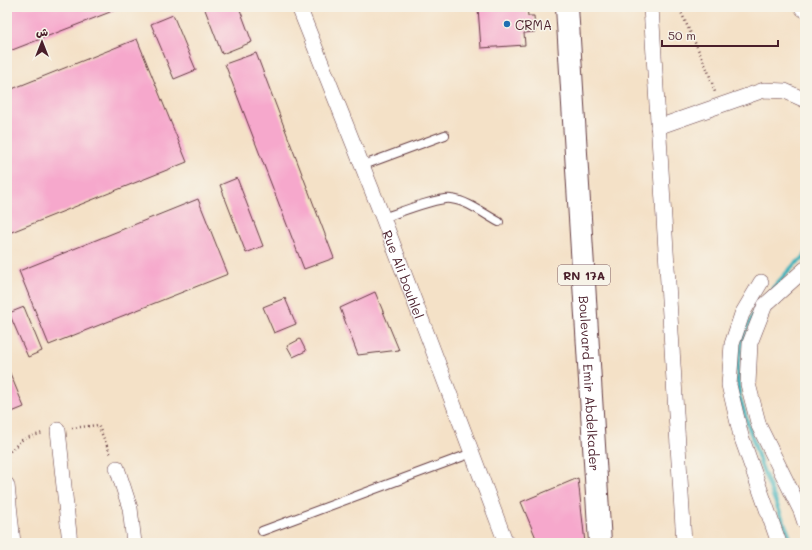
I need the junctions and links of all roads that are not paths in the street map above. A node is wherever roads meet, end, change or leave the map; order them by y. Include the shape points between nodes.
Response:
1 (299, 7) edge
2 (567, 7) edge
3 (651, 7) edge
4 (805, 100) edge
5 (658, 127) junction
6 (445, 135) dead end
7 (361, 166) junction
8 (383, 218) junction
9 (498, 222) dead end
10 (805, 269) edge
11 (760, 282) dead end
12 (58, 430) dead end
13 (472, 453) junction
14 (117, 468) dead end
15 (7, 485) edge
16 (805, 523) edge
17 (262, 531) dead end
18 (13, 543) edge
19 (70, 543) edge
20 (134, 543) edge
21 (506, 543) edge
22 (600, 543) edge
23 (684, 543) edge
24 (779, 543) edge

1 - 7 street, Rue Ali bouhlel
2 - 22 main road, Boulevard Emir Abdelkader / RN 17A
3 - 5 street
4 - 5 street via 785,91 764,90
5 - 23 street
6 - 7 lane
7 - 8 street, Rue Ali bouhlel
8 - 9 lane via 439,200 451,199 469,205
8 - 13 street, Rue Ali bouhlel
10 - 16 street via 765,305 750,342 748,384 759,426
11 - 24 street via 742,314 732,344 729,384 741,436
12 - 19 street
13 - 17 lane
13 - 21 street, Rue Ali bouhlel
14 - 20 street via 130,508
15 - 18 street

